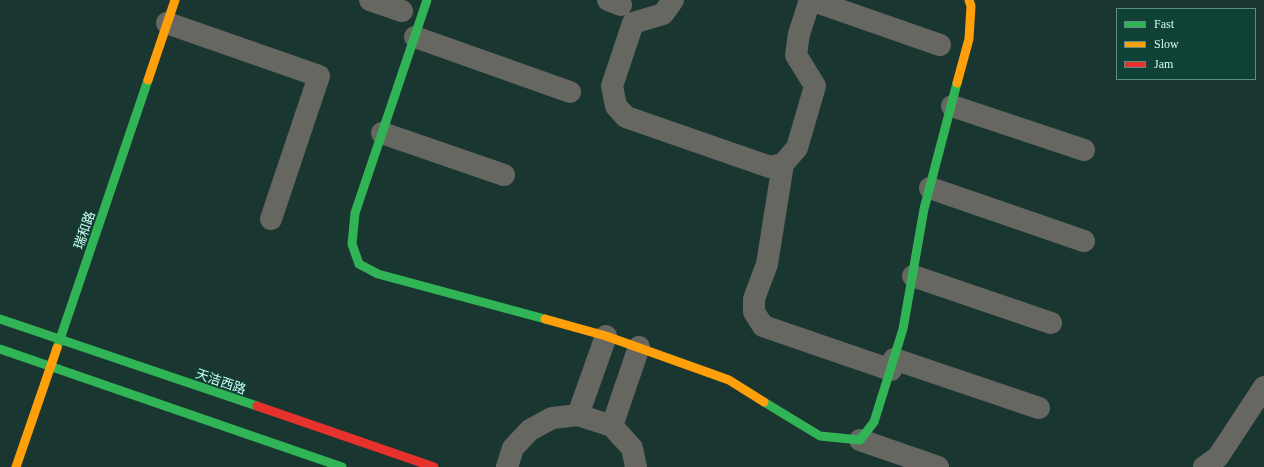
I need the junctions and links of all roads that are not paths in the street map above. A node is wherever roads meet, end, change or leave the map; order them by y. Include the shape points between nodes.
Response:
1 (174, 0) edge
2 (370, 0) edge
3 (427, 0) edge
4 (673, 0) edge
5 (811, 0) edge
6 (969, 0) edge
7 (402, 11) dead end
8 (167, 23) junction
9 (415, 37) junction
10 (940, 45) dead end
11 (570, 92) dead end
12 (952, 106) junction
13 (382, 133) junction
14 (1084, 150) dead end
15 (783, 164) junction
16 (504, 175) dead end
17 (930, 188) junction
18 (271, 219) dead end
19 (1084, 241) dead end
20 (913, 276) junction
21 (0, 319) edge
22 (1051, 323) dead end
23 (606, 336) junction
24 (60, 340) junction
25 (639, 347) junction
26 (0, 349) edge
27 (892, 364) junction
28 (51, 367) junction
29 (1264, 387) edge
30 (1039, 408) dead end
31 (578, 415) junction
32 (612, 426) junction
33 (860, 440) junction
34 (16, 467) edge
35 (342, 467) edge
36 (434, 467) edge
37 (507, 467) edge
38 (636, 467) edge
39 (938, 467) edge
40 (1204, 467) edge

1 - 8 street, 瑞和路
2 - 7 street
3 - 9 street
4 - 15 street via 663,14 633,23 612,86 616,106 626,117 770,167
5 - 10 street
5 - 15 street via 799,34 796,55 815,86 797,148
6 - 12 street via 970,39
8 - 18 street via 319,76
8 - 24 street, 瑞和路
9 - 11 street
9 - 13 street
12 - 14 street
12 - 17 street
13 - 16 street
13 - 23 street via 355,213 352,244 359,264 378,274
15 - 27 street via 767,264 754,299 754,312 763,326
17 - 19 street
17 - 20 street
20 - 22 street
20 - 27 street via 903,329
21 - 24 street, 天洁西路
23 - 25 street
23 - 31 street
24 - 28 street, 瑞和路
24 - 36 street, 天洁西路
25 - 32 street
25 - 33 street via 729,380 820,436
26 - 28 street
27 - 30 street
27 - 33 street via 874,422
28 - 34 street, 瑞和路
28 - 35 street
29 - 40 street via 1218,457
31 - 32 street
31 - 37 street via 552,418 530,430 513,448
32 - 38 street via 632,448
33 - 39 street

